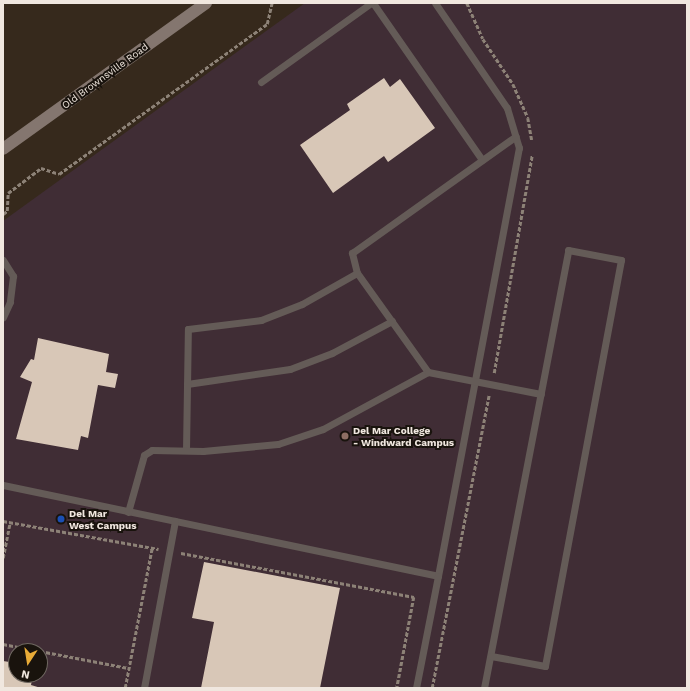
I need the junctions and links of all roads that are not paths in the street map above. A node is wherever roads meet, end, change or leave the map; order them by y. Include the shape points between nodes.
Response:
1 (206, 3) edge
2 (372, 3) edge
3 (435, 3) edge
4 (261, 82) dead end
5 (516, 136) junction
6 (3, 149) edge
7 (482, 160) junction
8 (3, 260) edge
9 (357, 273) junction
10 (3, 317) edge
11 (392, 321) junction
12 (428, 372) junction
13 (475, 380) junction
14 (187, 384) junction
15 (541, 394) junction
16 (186, 450) junction
17 (3, 485) edge
18 (128, 512) junction
19 (174, 521) junction
20 (438, 576) junction
21 (492, 656) junction
22 (144, 688) edge
23 (416, 688) edge
24 (484, 688) edge

1 - 6 main road, Old Brownsville Road
2 - 4 lane
2 - 7 lane
3 - 5 lane via 506,108
5 - 7 lane
5 - 13 lane via 519,148
7 - 9 lane via 352,253
8 - 10 lane via 13,276 10,302
9 - 11 lane
9 - 14 lane via 302,304 261,320 188,329
11 - 12 lane
11 - 14 lane via 332,353 290,369
12 - 13 lane
12 - 16 lane via 323,429 278,444
13 - 15 lane
13 - 20 lane
14 - 16 lane
15 - 21 lane
15 - 21 lane via 568,250 621,260 544,666
16 - 18 lane via 168,448 144,455
17 - 18 lane
18 - 19 lane
19 - 20 lane
19 - 22 lane
20 - 23 lane
21 - 24 lane

